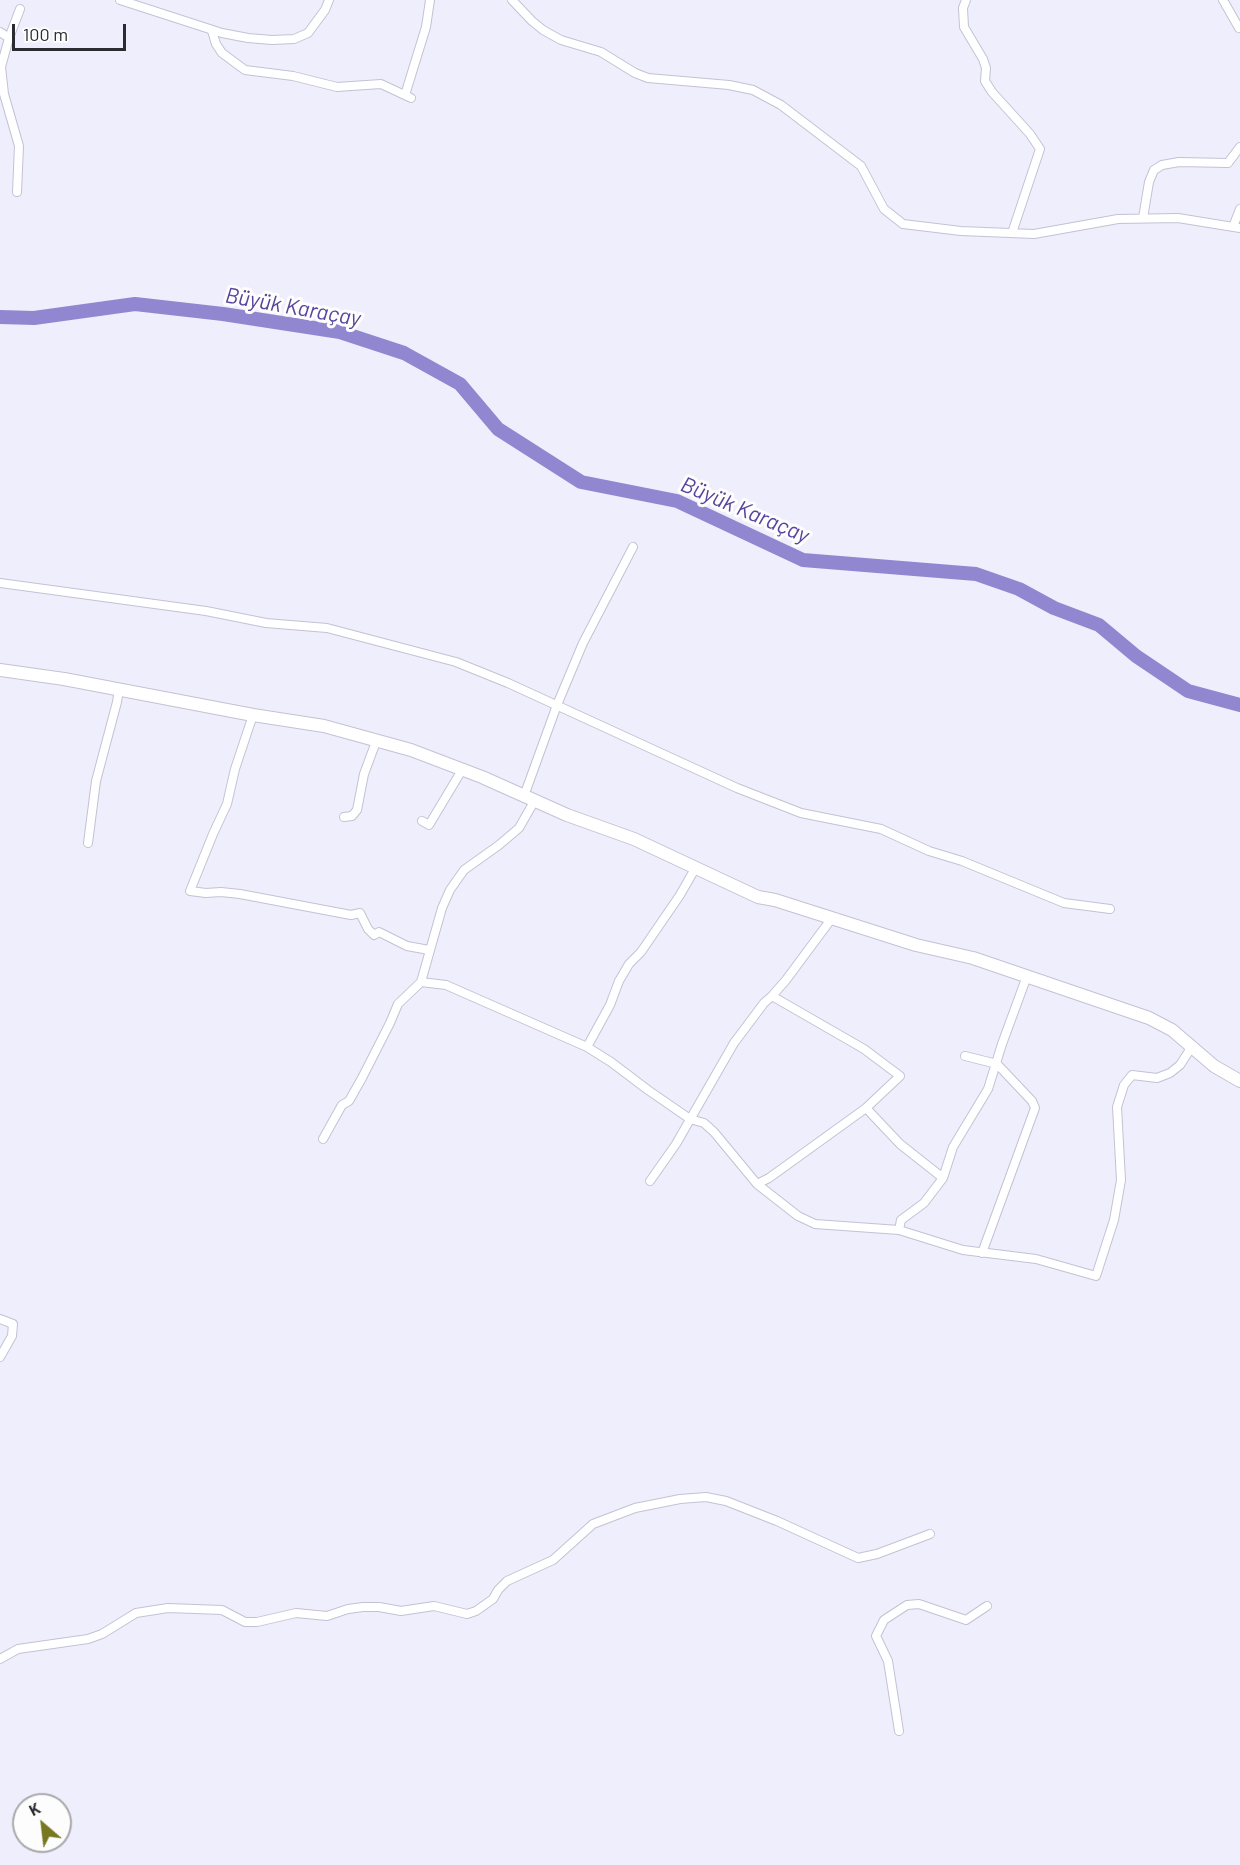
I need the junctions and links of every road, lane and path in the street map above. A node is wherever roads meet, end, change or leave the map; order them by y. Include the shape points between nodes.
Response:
1 (120, 0) edge
2 (329, 0) edge
3 (430, 0) edge
4 (512, 0) edge
5 (966, 0) edge
6 (1223, 0) edge
7 (20, 9) dead end
8 (1239, 28) edge
9 (212, 31) junction
10 (0, 32) edge
11 (9, 38) junction
12 (1240, 147) edge
13 (17, 192) dead end
14 (1240, 209) edge
15 (1143, 218) junction
16 (1236, 228) edge
17 (1012, 233) junction
18 (633, 547) dead end
19 (0, 583) edge
20 (0, 670) edge
21 (119, 689) junction
22 (557, 705) junction
23 (253, 715) junction
24 (377, 739) junction
25 (462, 770) junction
26 (530, 798) junction
27 (344, 817) dead end
28 (422, 821) dead end
29 (88, 843) dead end
30 (696, 867) junction
31 (1110, 909) dead end
32 (832, 918) junction
33 (429, 950) junction
34 (1027, 976) junction
35 (421, 982) junction
36 (772, 996) junction
37 (586, 1047) junction
38 (1191, 1048) junction
39 (965, 1056) dead end
40 (997, 1064) junction
41 (1240, 1081) edge
42 (866, 1108) junction
43 (690, 1119) junction
44 (323, 1139) dead end
45 (943, 1178) junction
46 (650, 1181) dead end
47 (757, 1184) junction
48 (899, 1230) junction
49 (982, 1253) junction
50 (0, 1319) edge
51 (0, 1357) edge
52 (930, 1534) dead end
53 (987, 1606) dead end
54 (0, 1659) edge
55 (899, 1731) dead end

1 - 9 street
2 - 9 street via 308,33 294,39 248,38
3 - 9 street via 408,96 381,84 337,87 245,70 222,53
4 - 17 street via 543,30 601,52 635,73 648,78 753,90 781,105 861,166 884,208 903,224
5 - 17 street via 964,27 983,58 985,81 1040,149
6 - 8 street
7 - 11 street
10 - 11 street
11 - 13 street via 2,67 3,94 19,147
12 - 15 street via 1228,163 1179,162 1154,170
14 - 16 street
15 - 16 street via 1178,218
15 - 17 street via 1035,234
18 - 22 street via 583,643
19 - 22 street via 266,623 327,628 456,662
20 - 21 street
21 - 23 street
21 - 29 street via 96,781
22 - 26 street
22 - 31 street via 737,788 801,813 881,829 1064,903
23 - 24 street
23 - 33 street via 227,804 190,891 240,894 360,914 375,935 380,932 407,946
24 - 25 street
24 - 27 street via 364,774 357,810
25 - 26 street
25 - 28 street via 429,825
26 - 30 street
26 - 33 street via 519,828 456,880
30 - 32 street via 758,897
30 - 37 street via 641,952 629,964
32 - 34 street
32 - 36 street
33 - 35 street
34 - 38 street via 1149,1018 1172,1030
34 - 40 street
35 - 37 street via 446,985
35 - 44 street via 398,1004 362,1078
36 - 42 street via 864,1049 900,1076
36 - 43 street via 734,1043
37 - 43 street
38 - 41 street
38 - 49 street via 1170,1073 1157,1078 1132,1075 1124,1085 1117,1107 1121,1180 1114,1220 1096,1276 1036,1259
39 - 40 street
40 - 45 street via 988,1089 953,1147
40 - 49 street via 1035,1108
42 - 45 street via 900,1144
42 - 47 street
43 - 46 street
43 - 47 street via 714,1132
45 - 48 street via 924,1203 901,1220
47 - 48 street via 814,1224
48 - 49 street
50 - 51 street via 13,1324 12,1336
52 - 54 street via 858,1558 726,1502 706,1497 680,1499 635,1508 593,1524 553,1560 507,1581 493,1599 467,1614 434,1606 401,1611 363,1607 327,1616 296,1613 245,1622 222,1610 168,1608 136,1613 88,1639 18,1649
53 - 55 street via 966,1620 919,1604 907,1605 884,1620 876,1636 888,1661

